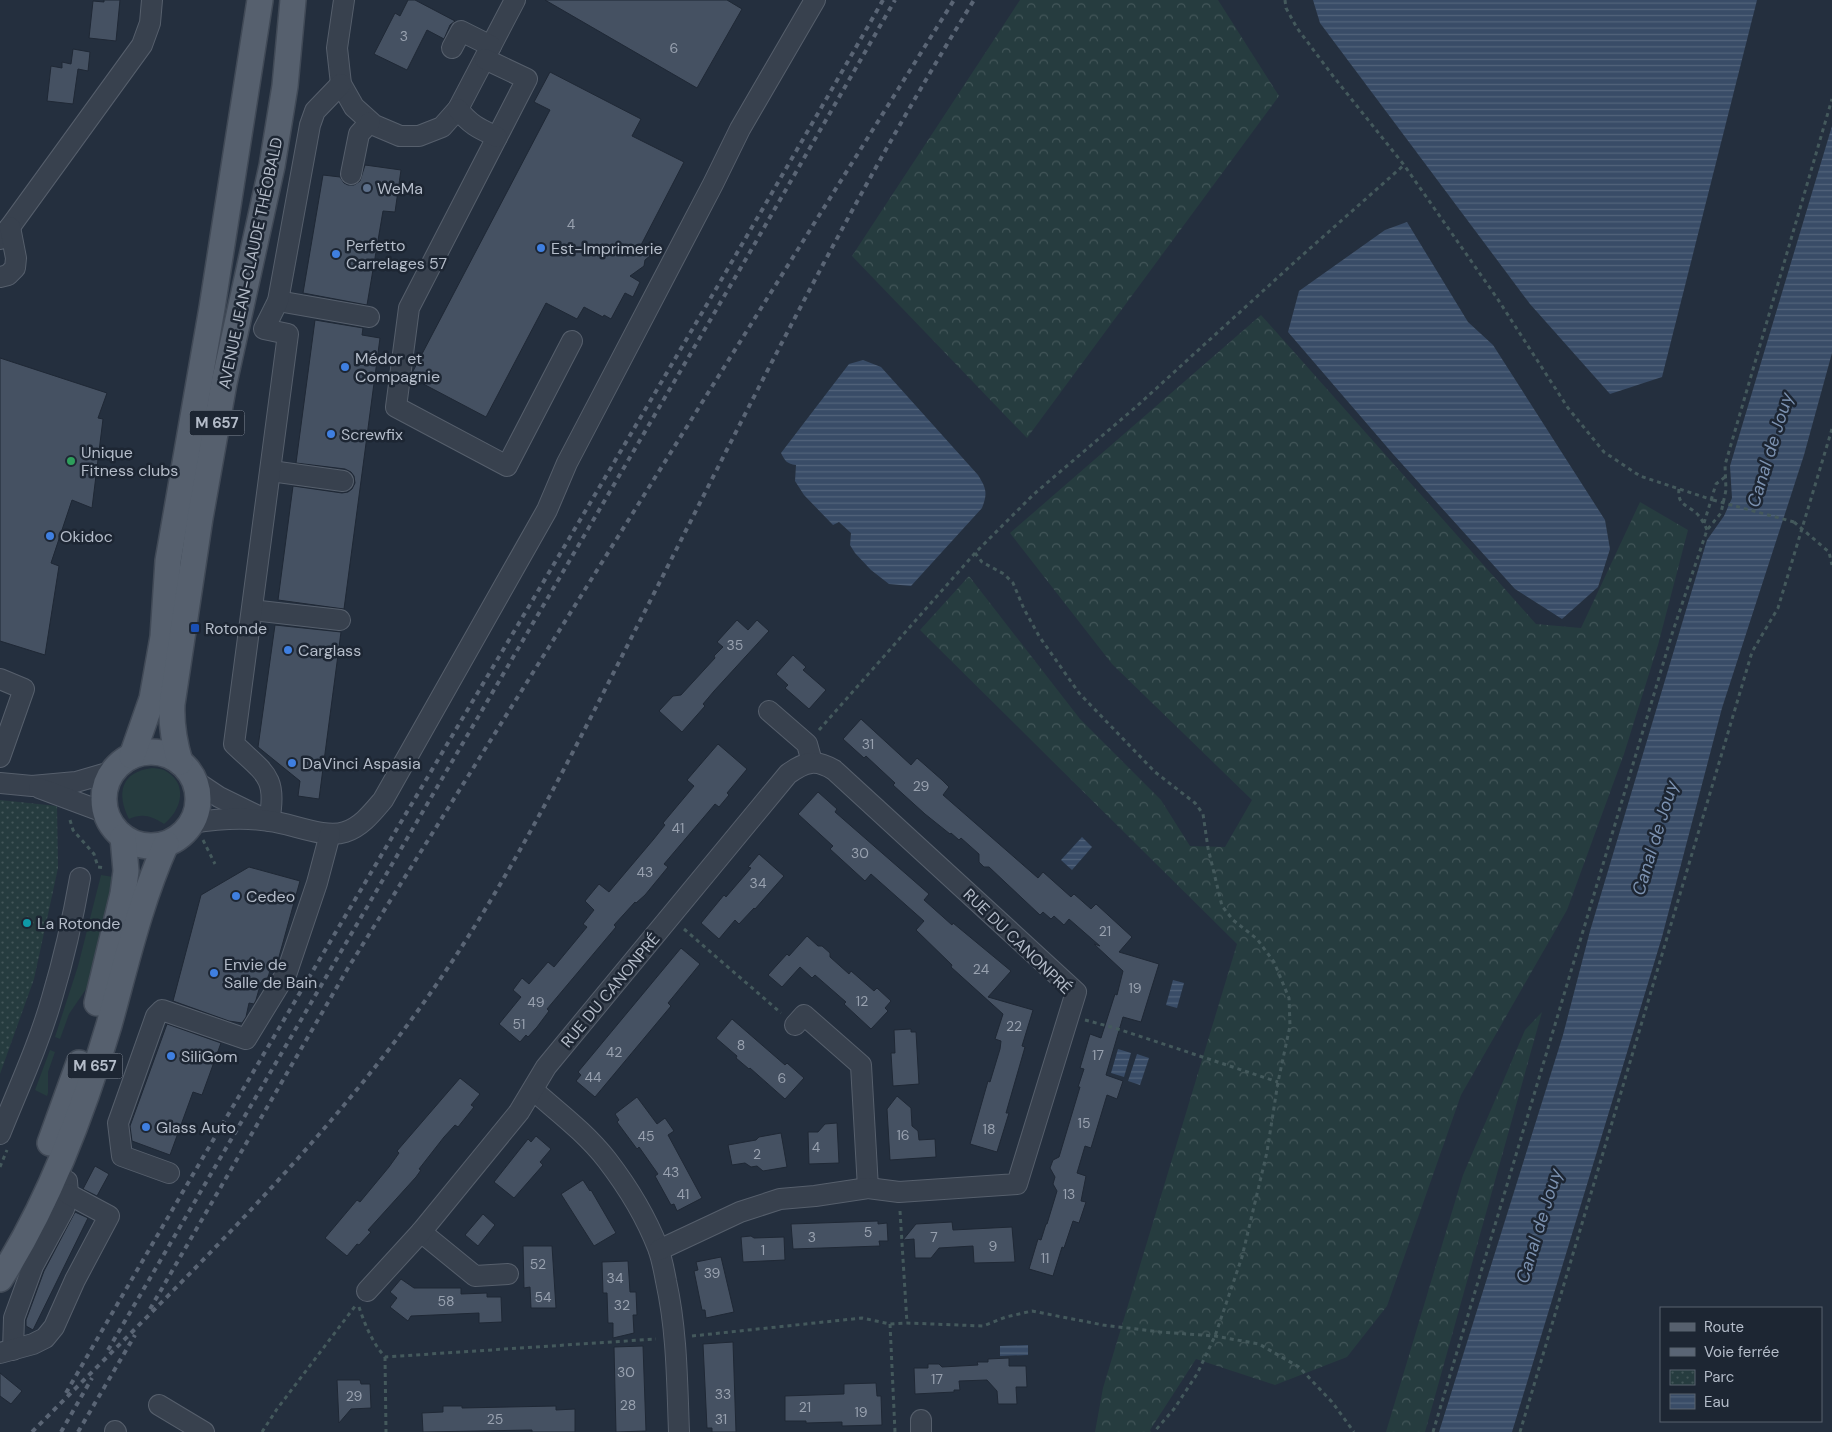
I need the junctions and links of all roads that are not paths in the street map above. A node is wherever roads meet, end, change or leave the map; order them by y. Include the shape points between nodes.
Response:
1 (152, 0) edge
2 (260, 0) edge
3 (293, 0) edge
4 (304, 0) edge
5 (344, 0) edge
6 (515, 0) edge
7 (815, 0) edge
8 (452, 48) dead end
9 (488, 52) junction
10 (341, 84) junction
11 (285, 86) junction
12 (458, 109) junction
13 (370, 122) junction
14 (497, 137) junction
15 (351, 174) dead end
16 (5, 233) edge
17 (0, 277) edge
18 (278, 301) junction
19 (369, 318) dead end
20 (572, 341) dead end
21 (271, 471) junction
22 (343, 481) dead end
23 (252, 610) junction
24 (340, 620) dead end
25 (0, 679) edge
26 (769, 711) dead end
27 (809, 753) junction
28 (0, 758) edge
29 (180, 762) junction
30 (123, 763) junction
31 (195, 782) junction
32 (0, 783) edge
33 (32, 786) junction
34 (106, 813) junction
35 (269, 821) junction
36 (197, 830) junction
37 (330, 834) junction
38 (122, 837) junction
39 (166, 844) junction
40 (80, 878) dead end
41 (795, 1025) road end
42 (532, 1090) junction
43 (0, 1134) edge
44 (62, 1158) junction
45 (169, 1173) dead end
46 (868, 1188) junction
47 (68, 1194) junction
48 (421, 1232) junction
49 (659, 1250) junction
50 (0, 1256) edge
51 (508, 1274) dead end
52 (0, 1279) edge
53 (367, 1291) dead end
54 (6, 1351) edge
55 (159, 1405) dead end
56 (204, 1432) edge
57 (679, 1432) edge

1 - 16 street via 150,23 142,45
2 - 30 main road, AVENUE JEAN-CLAUDE THÉOBALD / M 657 via 168,561 163,637 152,699 145,722
3 - 11 main road, AVENUE JEAN-CLAUDE THÉOBALD / M 657
4 - 11 main road
5 - 10 street via 337,48
6 - 9 street
7 - 37 street via 740,129 567,463 547,510 395,781 383,800 360,824 344,832
8 - 9 street via 461,31
9 - 12 street
9 - 14 street via 527,79
10 - 13 street via 354,107
10 - 18 street via 315,111 310,125
11 - 29 main road, AVENUE JEAN-CLAUDE THÉOBALD / M 657 via 272,166 224,383 200,518 172,704 171,724
12 - 13 street via 442,126 418,136 400,136
12 - 14 street via 467,121
13 - 15 street via 359,134
14 - 20 street via 409,308 396,407 507,466
16 - 17 street via 16,258 15,268
18 - 19 street
18 - 21 street via 264,328 288,334
21 - 22 street
21 - 23 street
23 - 24 street
23 - 35 street via 234,744 270,783 273,802
25 - 28 street via 24,689
26 - 27 street, RUE DU CANONPRÉ
27 - 42 street, RUE DU CANONPRÉ via 788,774 546,1067
27 - 46 street, RUE DU CANONPRÉ via 834,770 1076,992 1017,1184 899,1192
29 - 30 main road via 165,754 148,752
29 - 31 main road
30 - 33 street via 76,782
30 - 34 main road via 105,791
31 - 35 street
31 - 36 main road
32 - 33 street
33 - 34 street
34 - 38 main road
35 - 36 street via 229,820
35 - 37 street
36 - 39 main road
37 - 45 street via 288,972 246,1038 162,1010 156,1016 118,1123 122,1156
38 - 39 main road via 136,844
38 - 50 main road, M 657 via 126,870 124,894 102,985 41,1169
39 - 44 main road, M 657 via 152,876 84,1102
40 - 43 street via 52,999
41 - 46 street via 804,1015 861,1065
42 - 48 street, RUE DU CANONPRÉ via 519,1112
42 - 49 street via 606,1159 630,1194
44 - 47 street
44 - 52 main road, M 657 via 19,1250
46 - 49 street, RUE DU CANONPRÉ via 780,1199 740,1212
47 - 54 street via 64,1209 33,1266
47 - 54 street via 109,1216 54,1327 45,1338 33,1344
48 - 51 street via 476,1276
48 - 53 street, RUE DU CANONPRÉ
49 - 57 street via 672,1308
55 - 56 street

